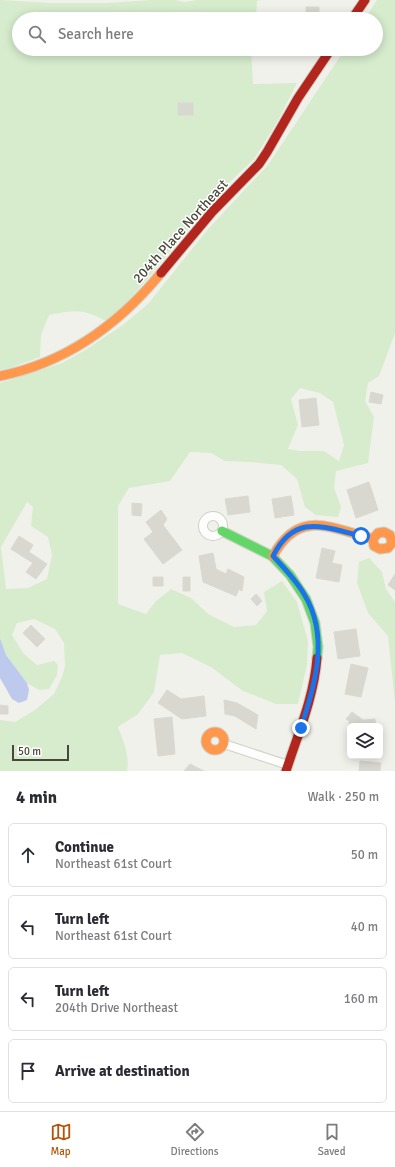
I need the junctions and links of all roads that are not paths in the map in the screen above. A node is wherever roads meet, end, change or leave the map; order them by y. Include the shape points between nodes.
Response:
1 (365, 0) edge
2 (357, 12) edge
3 (326, 56) edge
4 (0, 376) edge
5 (222, 531) dead end
6 (373, 539) dead end
7 (273, 556) junction
8 (224, 744) dead end
9 (287, 768) edge

1 - 2 street
3 - 4 street, 204th Place Northeast via 259,164 212,212 131,306 105,328 53,360
5 - 7 street
6 - 7 street via 319,525 308,525 289,535
7 - 9 street via 305,595 318,638 319,654 309,702
8 - 9 street

